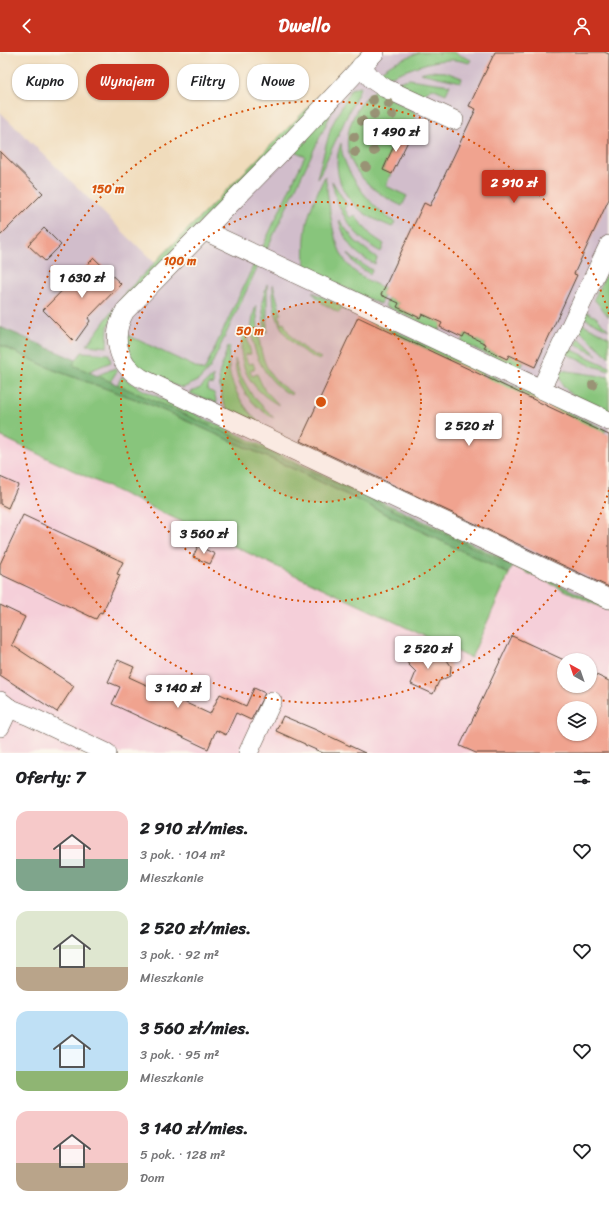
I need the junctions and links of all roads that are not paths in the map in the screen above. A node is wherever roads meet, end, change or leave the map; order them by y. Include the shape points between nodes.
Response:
1 (375, 52) edge
2 (361, 66) junction
3 (454, 120) dead end
4 (205, 231) junction
5 (609, 246) edge
6 (541, 389) junction
7 (609, 421) edge
8 (609, 599) edge
9 (272, 701) dead end
10 (4, 704) edge
11 (0, 727) edge
12 (107, 753) edge
13 (248, 753) edge

1 - 2 lane
2 - 3 lane via 373,80 385,88
2 - 4 lane
4 - 6 lane
4 - 8 lane via 132,304 119,322 117,342 121,356 130,370 141,378
5 - 6 lane
6 - 7 lane
9 - 13 lane
10 - 11 lane
10 - 12 lane

